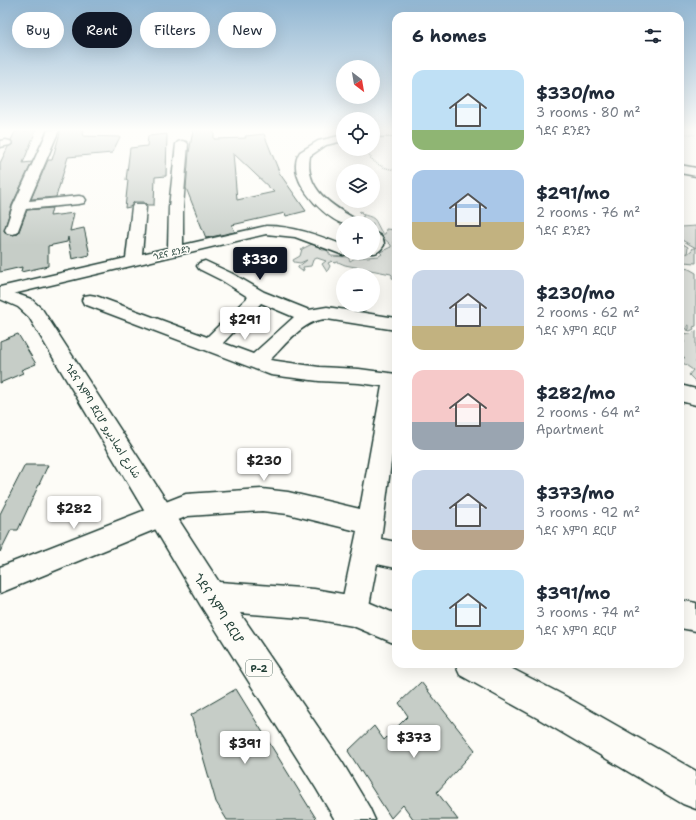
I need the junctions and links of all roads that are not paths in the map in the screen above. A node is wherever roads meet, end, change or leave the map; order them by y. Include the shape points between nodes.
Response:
1 (37, 168) edge
2 (180, 168) edge
3 (302, 168) edge
4 (684, 170) edge
5 (696, 172) edge
6 (79, 200) dead end
7 (20, 206) junction
8 (139, 207) dead end
9 (342, 216) edge
10 (12, 230) dead end
11 (336, 247) edge
12 (176, 252) junction
13 (134, 262) junction
14 (205, 266) dead end
15 (258, 296) junction
16 (7, 299) edge
17 (90, 300) dead end
18 (307, 316) junction
19 (392, 323) edge
20 (211, 344) junction
21 (256, 362) junction
22 (392, 380) edge
23 (392, 394) edge
24 (684, 394) edge
25 (696, 397) edge
26 (162, 516) junction
27 (370, 523) junction
28 (367, 549) junction
29 (392, 554) edge
30 (0, 580) edge
31 (211, 596) junction
32 (354, 611) junction
33 (684, 615) edge
34 (696, 618) edge
35 (392, 627) edge
36 (478, 668) edge
37 (696, 791) edge
38 (356, 820) edge

1 - 7 street
2 - 12 street
3 - 9 street via 306,184 324,204
4 - 5 street
6 - 7 street
7 - 10 street
8 - 13 street
11 - 12 street, ጎደና ደንደን via 303,233 266,230
12 - 13 street, ጎደና ደንደን
13 - 16 street, ጎደና ደንደን
14 - 15 street
15 - 18 street
15 - 20 street
16 - 26 main road, ጎደና እምባ ደርሆ شارع امباديرو via 49,335
17 - 20 street
18 - 19 street via 327,313
18 - 21 street
20 - 21 street
21 - 22 street via 271,368 293,371
23 - 27 street
24 - 25 street
26 - 27 street via 186,505 262,500 288,503
26 - 30 street
26 - 31 main road, ጎደና እምባ ደርሆ / P-2
27 - 28 street
28 - 29 street
28 - 32 street
31 - 32 main road via 314,604
31 - 38 main road, ጎደና እምባ ደርሆ / P-2
32 - 35 main road
33 - 34 street
36 - 37 main road

